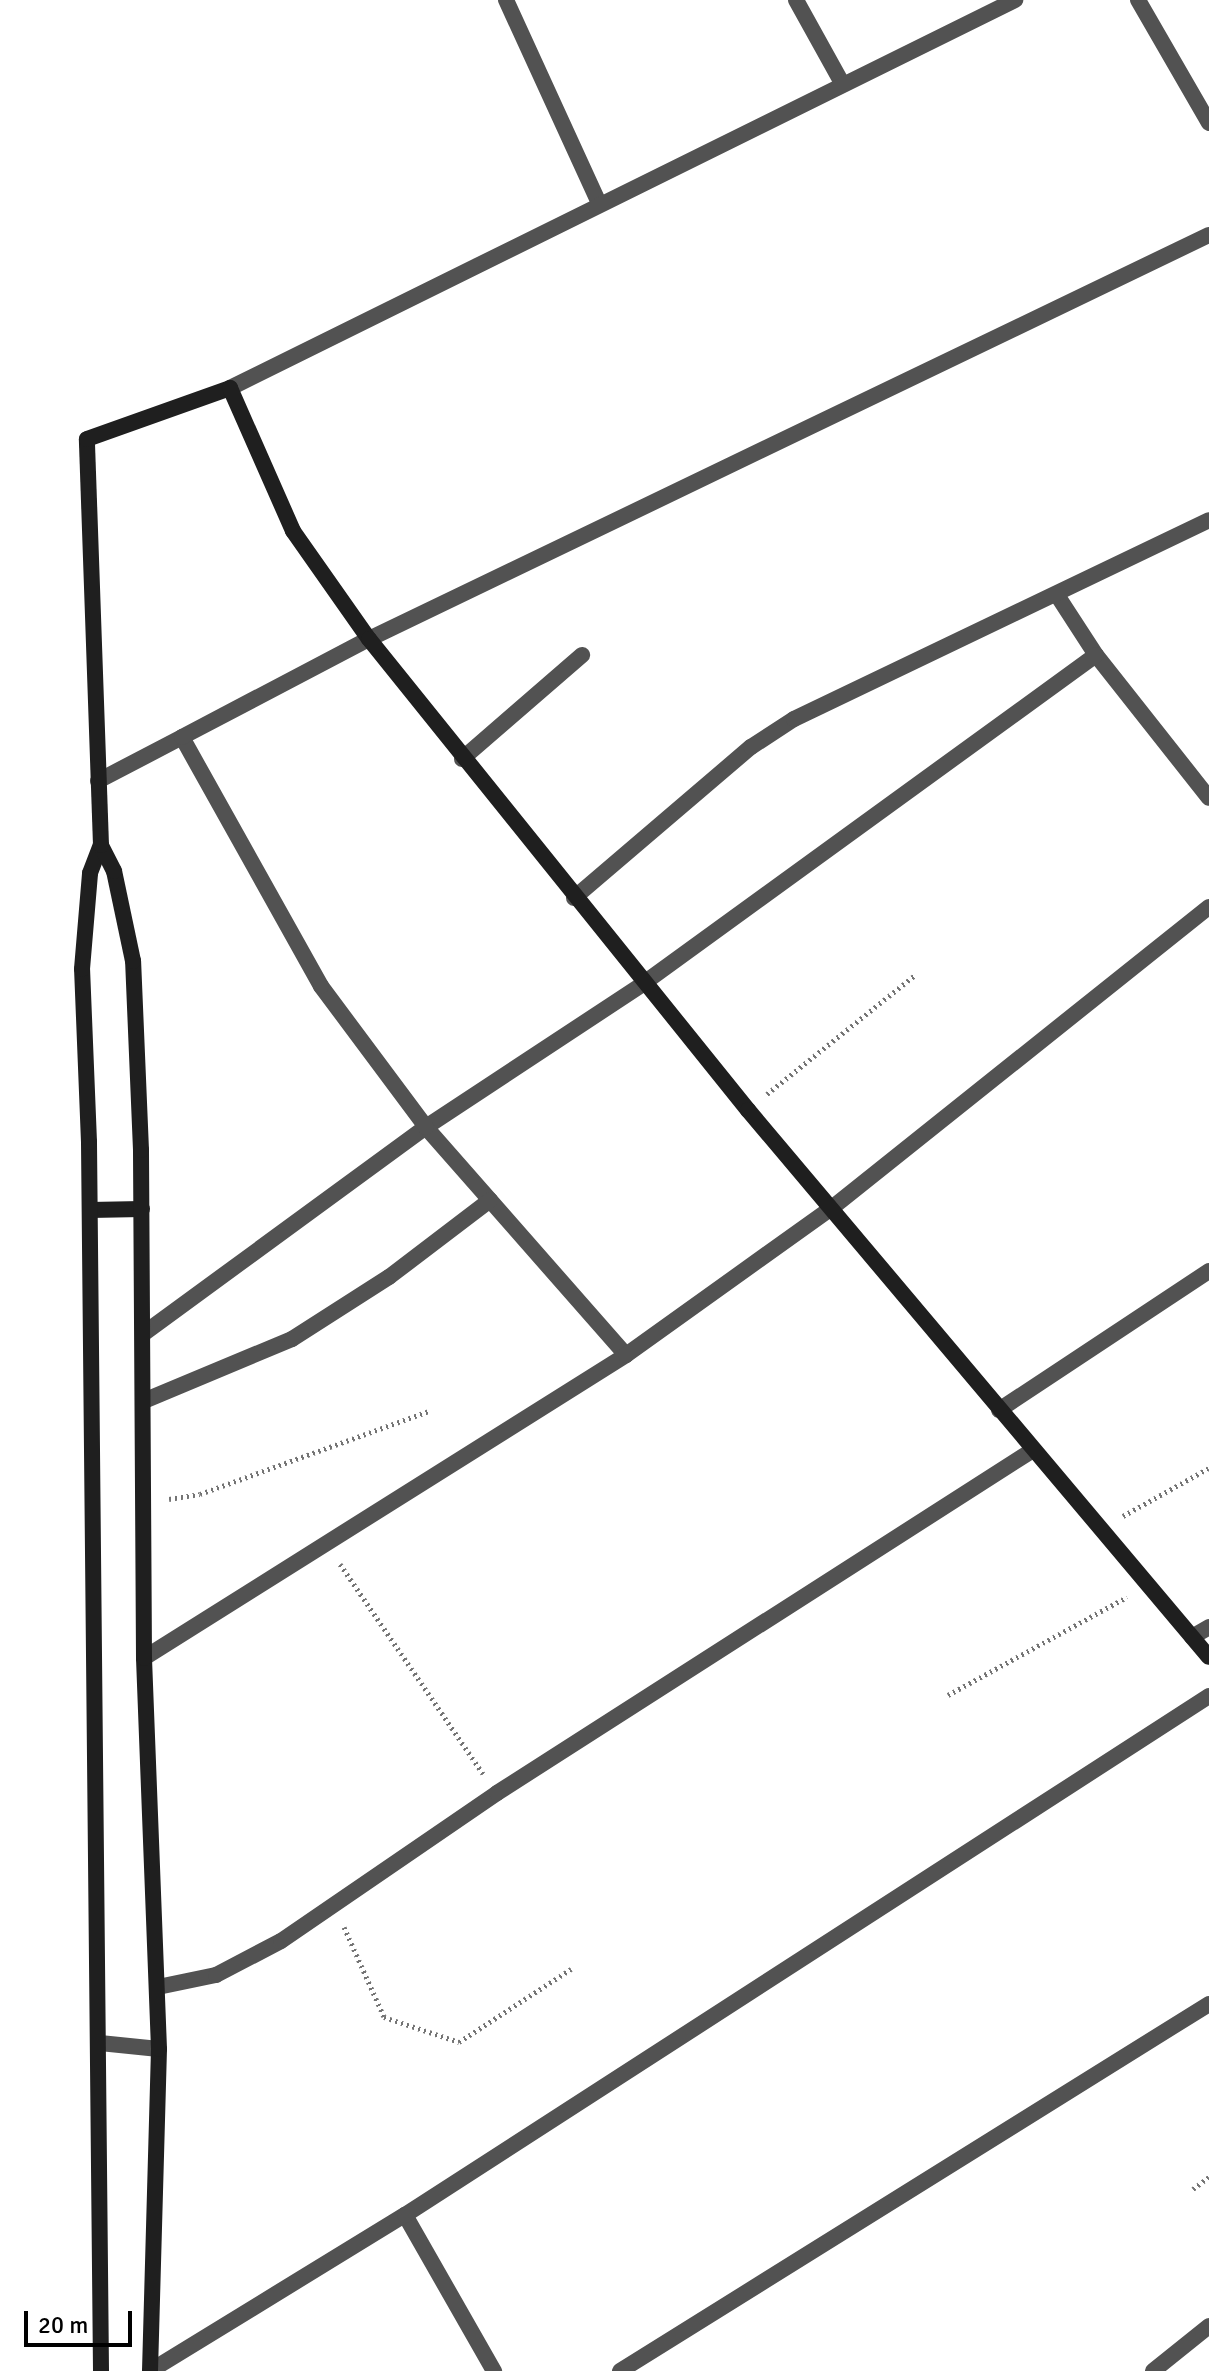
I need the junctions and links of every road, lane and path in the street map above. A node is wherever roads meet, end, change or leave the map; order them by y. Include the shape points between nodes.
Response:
1 (506, 0) edge
2 (796, 0) edge
3 (1015, 0) edge
4 (1138, 0) edge
5 (842, 83) junction
6 (1209, 123) edge
7 (599, 203) junction
8 (1209, 235) edge
9 (230, 388) junction
10 (1209, 520) edge
11 (1057, 595) junction
12 (369, 639) junction
13 (582, 655) dead end
14 (1096, 655) junction
15 (182, 737) junction
16 (462, 759) junction
17 (98, 781) junction
18 (1209, 798) edge
19 (101, 845) junction
20 (574, 898) junction
21 (1209, 907) edge
22 (915, 975) dead end
23 (644, 983) junction
24 (748, 1110) junction
25 (426, 1127) junction
26 (490, 1200) junction
27 (833, 1207) junction
28 (142, 1209) junction
29 (90, 1210) junction
30 (1209, 1271) edge
31 (143, 1334) junction
32 (626, 1355) junction
33 (146, 1400) junction
34 (999, 1410) junction
35 (429, 1411) dead end
36 (1033, 1450) junction
37 (1209, 1468) edge
38 (145, 1504) junction
39 (1101, 1528) junction
40 (328, 1547) junction
41 (1149, 1585) junction
42 (1209, 1627) edge
43 (1192, 1637) junction
44 (1209, 1657) edge
45 (144, 1658) junction
46 (948, 1695) dead end
47 (1209, 1696) edge
48 (497, 1793) junction
49 (335, 1907) junction
50 (571, 1969) dead end
51 (158, 1987) junction
52 (1209, 2004) edge
53 (100, 2043) junction
54 (159, 2049) junction
55 (1209, 2177) edge
56 (1193, 2189) dead end
57 (405, 2215) junction
58 (1209, 2326) edge
59 (101, 2371) edge
60 (150, 2371) edge
61 (494, 2371) edge
62 (620, 2371) edge
63 (1153, 2371) edge

1 - 7 street
2 - 5 street
3 - 5 street
4 - 6 street
5 - 7 street
7 - 9 street
8 - 12 street
9 - 12 street via 293,531
9 - 17 street via 87,439
10 - 11 street
11 - 14 street
11 - 20 street via 848,689 794,719 751,747
12 - 15 street
12 - 16 street
13 - 16 street
14 - 18 street
14 - 23 street
15 - 17 street
15 - 25 street via 321,986
16 - 20 street
17 - 19 street
19 - 28 street via 114,871 133,961
19 - 29 street via 90,873 82,969
20 - 23 street
21 - 27 street
22 - 24 path
23 - 24 street
23 - 25 street
24 - 27 street
25 - 26 street
25 - 31 street
26 - 32 street
26 - 33 street via 389,1277 304,1332
27 - 32 street
27 - 34 street
28 - 29 street
28 - 31 street
29 - 53 street
30 - 34 street
31 - 33 street
32 - 40 street
33 - 38 street
34 - 36 street
35 - 38 path via 200,1494
36 - 39 street
36 - 48 street
37 - 39 path
38 - 45 street
39 - 41 street
40 - 45 street
40 - 48 path
41 - 43 street
41 - 46 path
42 - 43 street
43 - 44 street
45 - 51 street
47 - 57 street
48 - 49 street
49 - 50 path via 384,2017 459,2042
49 - 51 street via 216,1975
51 - 54 street
52 - 62 street
53 - 54 street
53 - 59 street
54 - 60 street
55 - 56 path
57 - 60 street
57 - 61 street
58 - 63 street

